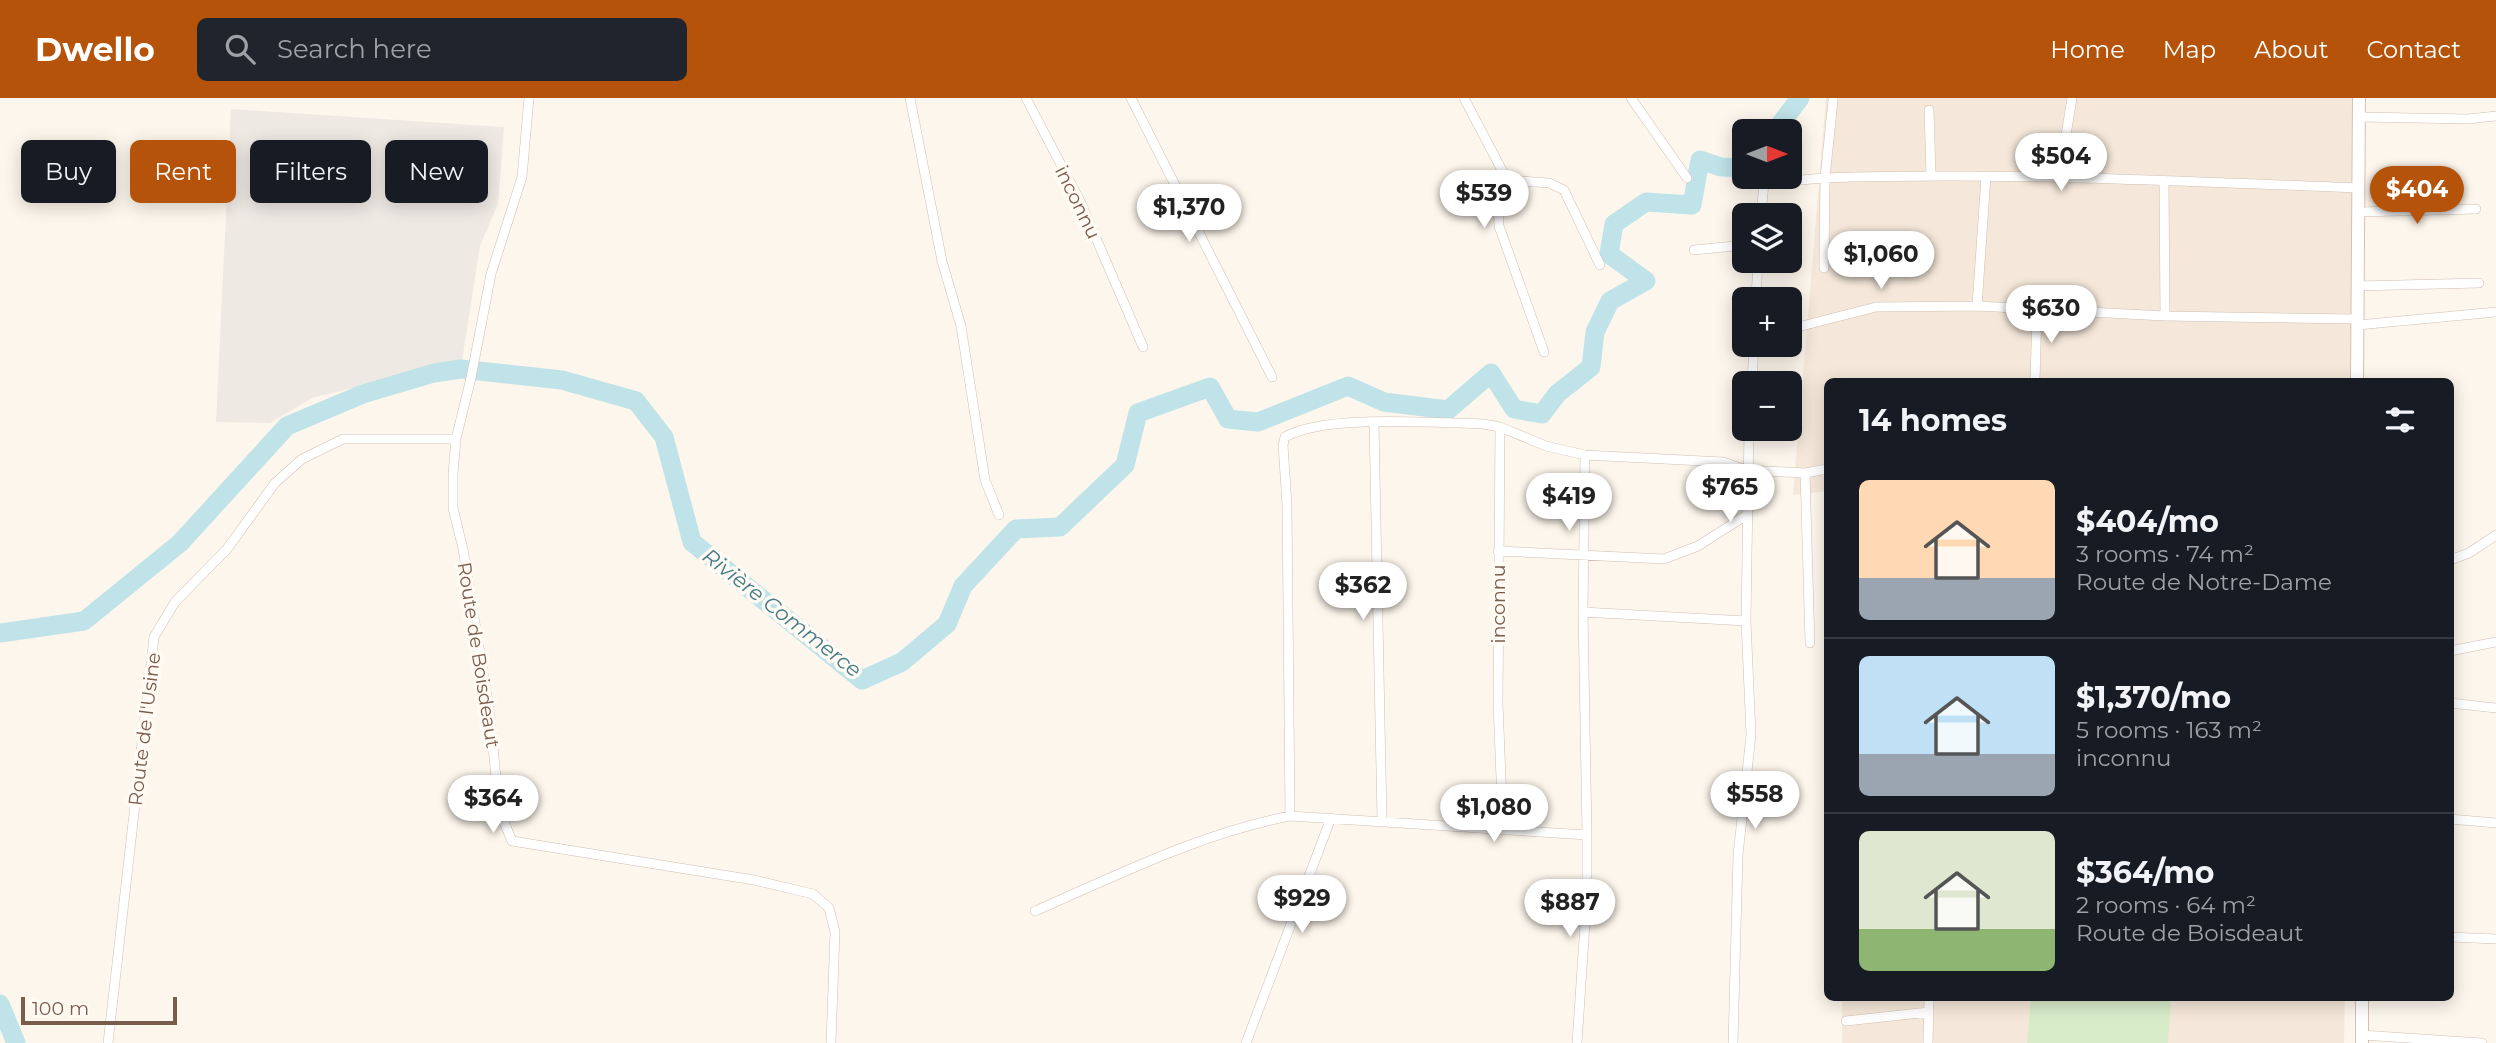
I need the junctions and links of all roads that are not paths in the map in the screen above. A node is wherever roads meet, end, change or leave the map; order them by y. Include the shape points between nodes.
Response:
1 (529, 98) edge
2 (910, 98) edge
3 (1026, 98) edge
4 (1131, 98) edge
5 (1464, 98) edge
6 (1631, 98) edge
7 (2072, 98) edge
8 (2359, 98) edge
9 (1833, 100) dead end
10 (1929, 110) dead end
11 (2496, 116) edge
12 (2359, 117) junction
13 (1931, 176) junction
14 (1986, 176) junction
15 (1687, 178) dead end
16 (1825, 178) junction
17 (2059, 178) junction
18 (1507, 180) junction
19 (2164, 180) junction
20 (2358, 188) junction
21 (1762, 203) edge
22 (2476, 209) dead end
23 (2358, 212) junction
24 (1732, 246) edge
25 (1694, 250) dead end
26 (1600, 265) dead end
27 (1824, 268) dead end
28 (2479, 283) dead end
29 (2358, 286) junction
30 (1977, 306) junction
31 (2037, 309) junction
32 (2496, 312) edge
33 (2165, 316) junction
34 (2358, 322) junction
35 (1802, 326) edge
36 (1143, 346) dead end
37 (1544, 352) dead end
38 (1272, 377) dead end
39 (2035, 378) edge
40 (2357, 378) edge
41 (1374, 422) junction
42 (1500, 427) junction
43 (456, 439) junction
44 (1748, 441) edge
45 (1585, 455) junction
46 (1746, 470) junction
47 (1824, 470) edge
48 (1805, 473) junction
49 (999, 515) dead end
50 (1745, 516) junction
51 (2496, 535) edge
52 (1498, 551) junction
53 (1583, 556) junction
54 (2454, 559) edge
55 (1583, 612) junction
56 (1746, 621) junction
57 (2496, 642) edge
58 (1810, 643) dead end
59 (2454, 650) edge
60 (2454, 703) edge
61 (2496, 708) edge
62 (1290, 816) junction
63 (1331, 818) junction
64 (2454, 819) edge
65 (1382, 821) junction
66 (2496, 823) edge
67 (1503, 828) junction
68 (1587, 835) junction
69 (1035, 911) dead end
70 (2454, 937) edge
71 (2496, 939) edge
72 (1929, 1001) edge
73 (2362, 1001) edge
74 (1928, 1012) junction
75 (1846, 1021) dead end
76 (2362, 1039) edge
77 (108, 1043) edge
78 (831, 1043) edge
79 (1247, 1043) edge
80 (1577, 1043) edge
81 (1733, 1043) edge
82 (1928, 1043) edge
83 (2482, 1043) edge

1 - 43 street, Route de Boisdeaut via 522,177 491,274
2 - 49 street via 942,261 961,326 985,480
3 - 36 street, inconnu via 1080,201
4 - 38 street
5 - 18 street
6 - 15 street
7 - 17 street
8 - 12 street
9 - 16 street
10 - 13 street
11 - 12 street
12 - 20 street
13 - 14 street
13 - 16 street
14 - 17 street
14 - 30 street
16 - 21 street via 1764,183
16 - 27 street
17 - 19 street
18 - 26 street via 1549,183 1564,190
18 - 37 street via 1498,209 1499,226
19 - 20 street
19 - 33 street
20 - 23 street
22 - 23 street
23 - 29 street
24 - 25 street
28 - 29 street
29 - 34 street
30 - 31 street
30 - 35 street via 1876,307
31 - 33 street
31 - 39 street
32 - 34 street
33 - 34 street
34 - 40 street
41 - 42 street
41 - 62 street via 1296,431 1285,437 1283,445
41 - 65 street
42 - 45 street via 1546,446
42 - 52 street, inconnu
43 - 77 street, Route de l'Usine via 343,439 302,458 275,483 227,549 175,602 154,637
43 - 78 street, Route de Boisdeaut via 453,508 490,715 499,810 512,841 813,894 829,908 835,932
44 - 46 street
45 - 46 street via 1723,462
45 - 53 street
46 - 48 street
46 - 50 street
47 - 48 street
48 - 58 street
50 - 53 street via 1676,557
50 - 56 street
51 - 54 street
52 - 53 street
52 - 67 street, inconnu
53 - 55 street
55 - 56 street
55 - 68 street
56 - 81 street via 1751,734 1738,855
57 - 59 street
60 - 61 street
62 - 63 street
62 - 69 street via 1209,837
63 - 65 street
63 - 79 street
64 - 66 street
65 - 67 street
67 - 68 street
68 - 80 street
70 - 71 street
72 - 74 street
73 - 76 street
74 - 75 street
74 - 82 street
76 - 83 street

